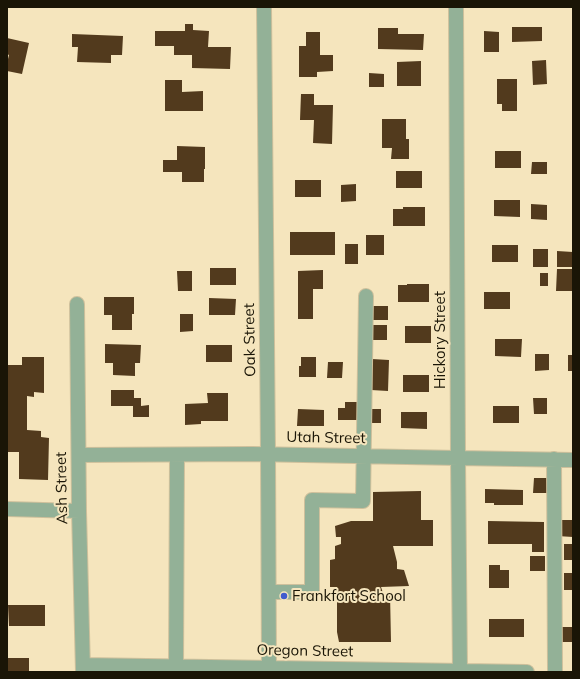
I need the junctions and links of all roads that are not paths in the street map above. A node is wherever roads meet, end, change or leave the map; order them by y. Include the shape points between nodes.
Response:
1 (264, 7) edge
2 (456, 7) edge
3 (366, 296) dead end
4 (77, 304) dead end
5 (177, 454) junction
6 (268, 454) junction
7 (79, 455) junction
8 (364, 456) junction
9 (458, 458) junction
10 (554, 459) junction
11 (573, 460) edge
12 (7, 509) edge
13 (79, 511) junction
14 (268, 592) junction
15 (83, 668) edge
16 (176, 669) edge
17 (269, 670) edge
18 (460, 671) edge
19 (526, 672) edge
20 (555, 672) edge

1 - 6 street, Oak Street
2 - 9 street, Hickory Street
3 - 8 street
4 - 7 street, Ash Street
5 - 6 street, Utah Street
5 - 7 street, Utah Street
5 - 16 street
6 - 8 street, Utah Street
6 - 14 street, Oak Street
7 - 13 street, Ash Street
8 - 9 street, Utah Street
8 - 14 street via 363,501 312,500 312,592
9 - 10 street, Utah Street
9 - 18 street, Hickory Street
10 - 11 street, Utah Street
10 - 20 street
12 - 13 street
13 - 15 street, Ash Street
14 - 17 street, Oak Street
15 - 16 street, Oregon Street
16 - 17 street, Oregon Street
17 - 18 street, Oregon Street
18 - 19 street, Oregon Street

